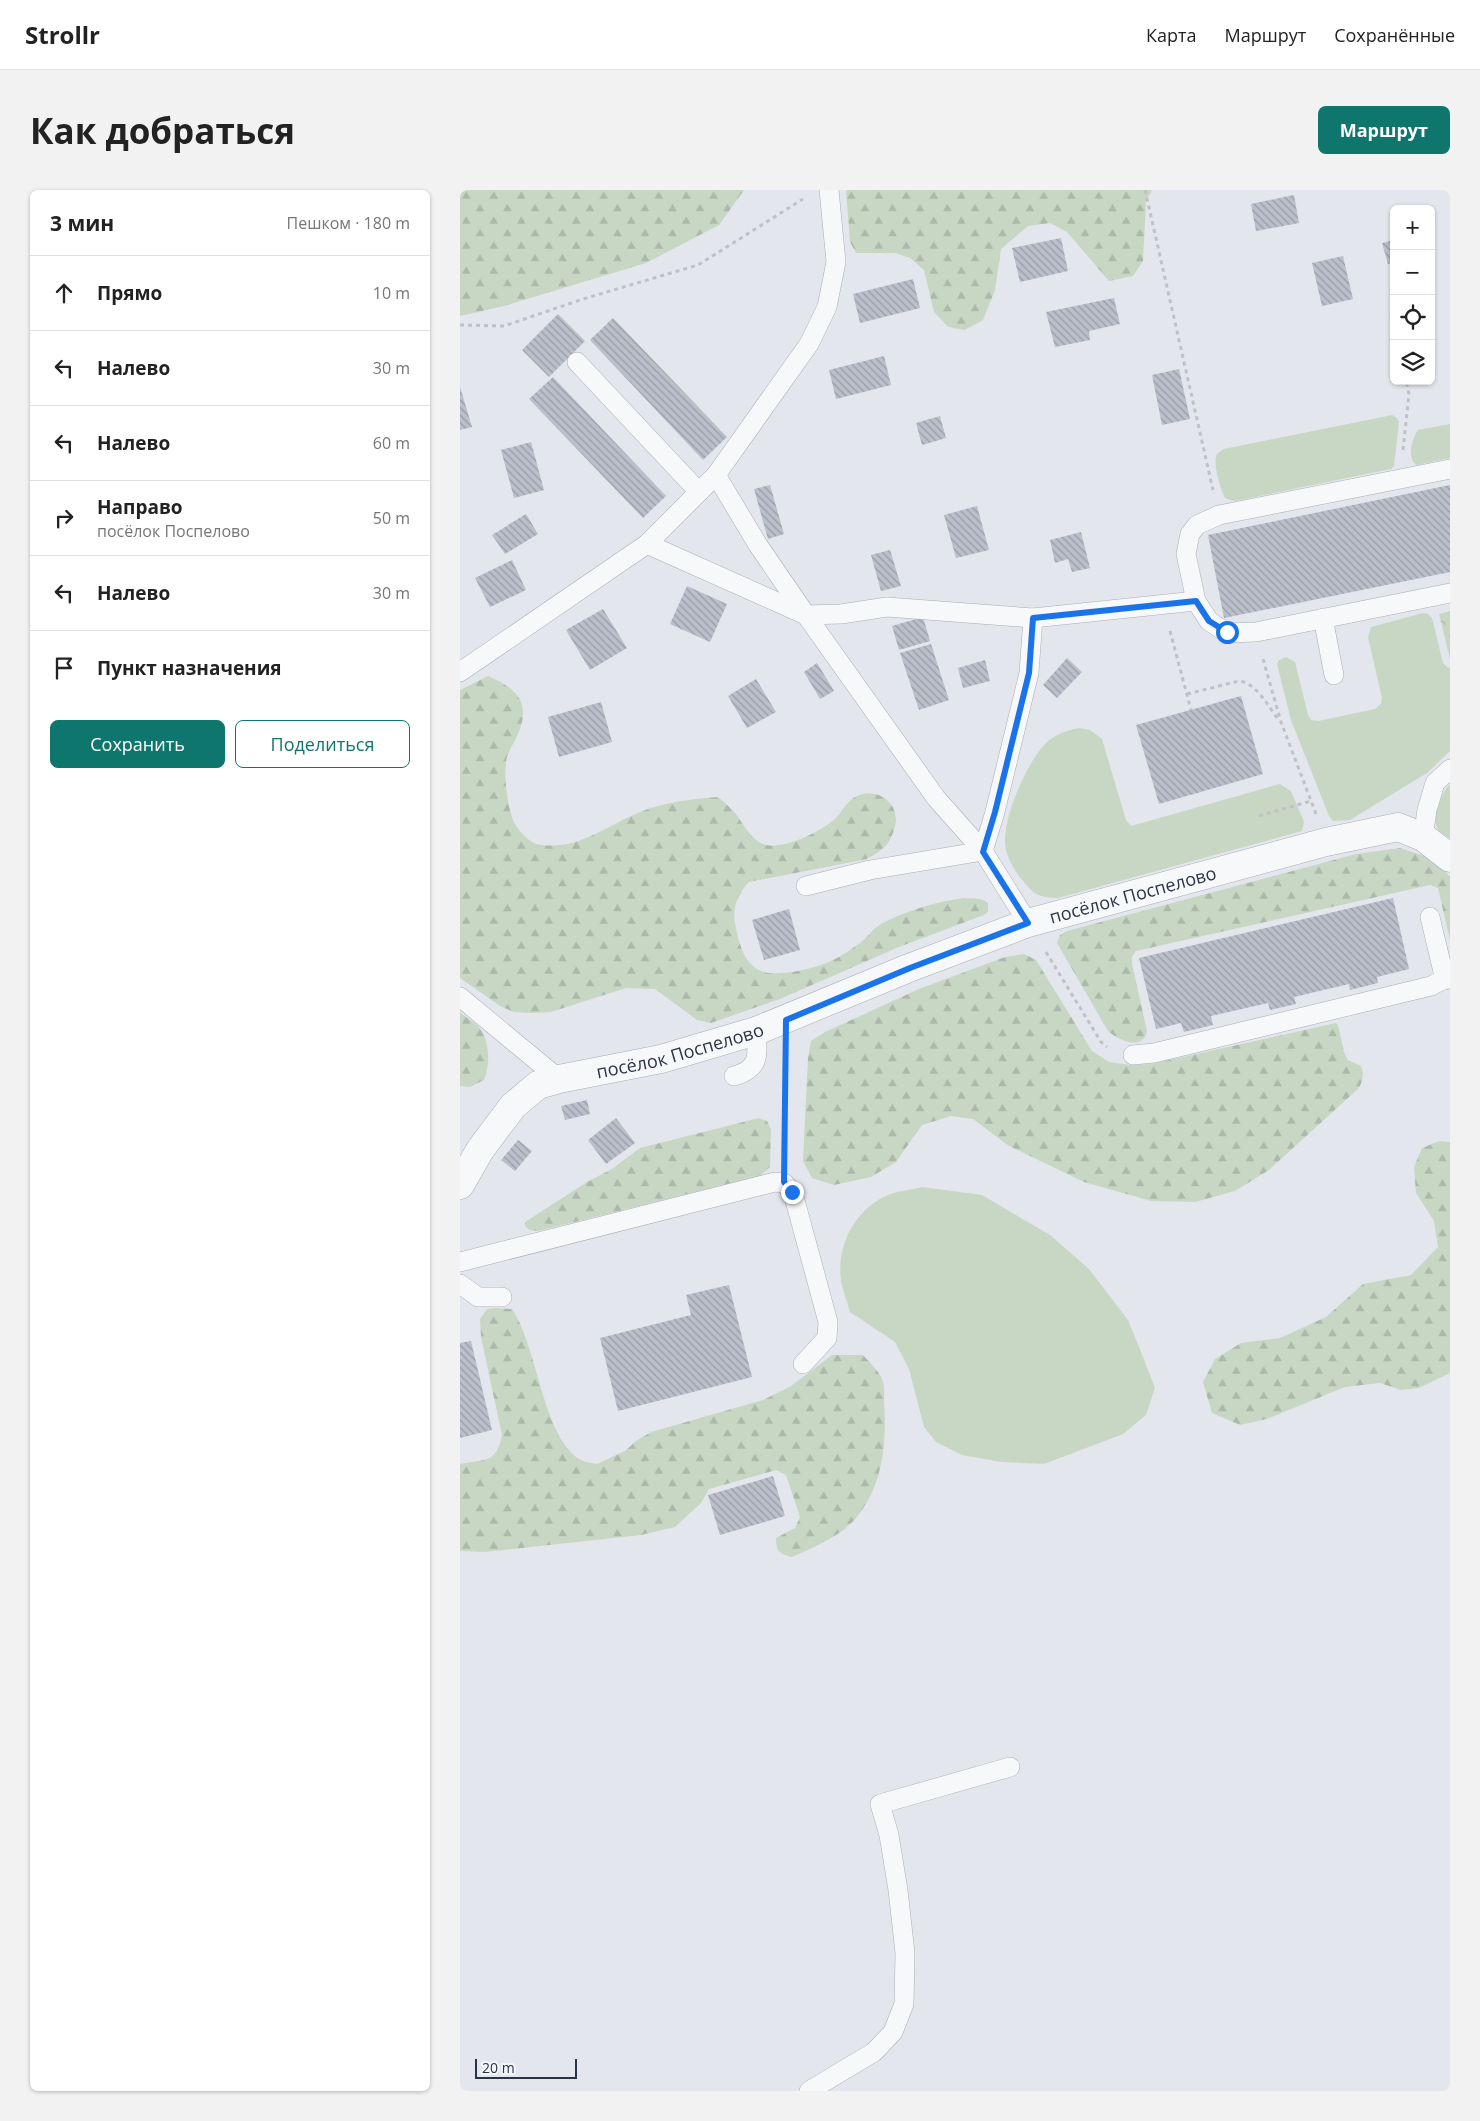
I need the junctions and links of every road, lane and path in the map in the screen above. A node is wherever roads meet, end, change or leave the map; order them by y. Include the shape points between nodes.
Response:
1 (829, 190) edge
2 (1145, 190) edge
3 (809, 195) dead end
4 (460, 324) edge
5 (577, 362) dead end
6 (1407, 385) edge
7 (1450, 469) edge
8 (716, 475) junction
9 (1401, 478) junction
10 (699, 492) junction
11 (1219, 515) junction
12 (647, 544) junction
13 (1450, 593) edge
14 (1196, 601) junction
15 (1163, 604) junction
16 (806, 615) junction
17 (1033, 618) junction
18 (1323, 618) junction
19 (1256, 632) junction
20 (460, 672) edge
21 (1334, 675) dead end
22 (1187, 694) junction
23 (1191, 710) dead end
24 (1281, 722) junction
25 (1450, 769) edge
26 (1311, 800) junction
27 (1259, 816) dead end
28 (1423, 837) junction
29 (1326, 842) junction
30 (983, 852) junction
31 (1450, 858) edge
32 (806, 886) dead end
33 (1430, 917) dead end
34 (1028, 923) junction
35 (1447, 978) edge
36 (460, 997) edge
37 (786, 1020) junction
38 (756, 1031) junction
39 (1133, 1055) joint
40 (734, 1076) dead end
41 (559, 1079) junction
42 (784, 1182) junction
43 (460, 1185) edge
44 (460, 1262) edge
45 (460, 1284) edge
46 (502, 1297) dead end
47 (803, 1364) dead end
48 (1010, 1767) dead end
49 (809, 2091) edge

1 - 8 lane via 836,262 827,307 809,344
2 - 11 path
3 - 4 path via 698,265 504,326
5 - 10 lane
6 - 9 path via 1409,394
7 - 9 lane
8 - 10 lane
8 - 16 lane via 758,545
9 - 11 lane
10 - 12 lane
11 - 14 lane via 1197,525 1190,534 1186,554
12 - 16 lane
12 - 20 lane
13 - 18 lane
14 - 15 lane
14 - 19 lane via 1209,621 1227,632
15 - 17 lane
15 - 22 path
16 - 17 lane via 887,607
16 - 30 lane via 936,798
17 - 30 lane via 1029,673
18 - 19 lane
18 - 21 lane
19 - 24 path
22 - 23 path
22 - 24 path via 1239,681 1247,682
24 - 26 path
25 - 28 lane via 1435,783
26 - 27 path
26 - 29 path
28 - 29 street, посёлок Поспелово via 1398,827
28 - 31 street, посёлок Поспелово
29 - 34 street, посёлок Поспелово
30 - 32 lane via 870,870
30 - 34 lane
33 - 35 lane
34 - 37 street, посёлок Поспелово
34 - 39 path via 1101,1042 1111,1051
35 - 39 lane via 1431,986 1154,1053
36 - 41 lane
37 - 38 street, посёлок Поспелово
37 - 42 path
38 - 40 lane via 758,1054 753,1066 746,1073
38 - 41 street, посёлок Поспелово via 661,1059
41 - 43 street, посёлок Поспелово via 538,1085 513,1106 480,1150
42 - 44 lane
42 - 47 lane via 792,1192 828,1322 827,1338
45 - 46 lane via 478,1297
48 - 49 lane via 880,1804 890,1835 899,1899 905,1952 904,2004 894,2032 874,2052

